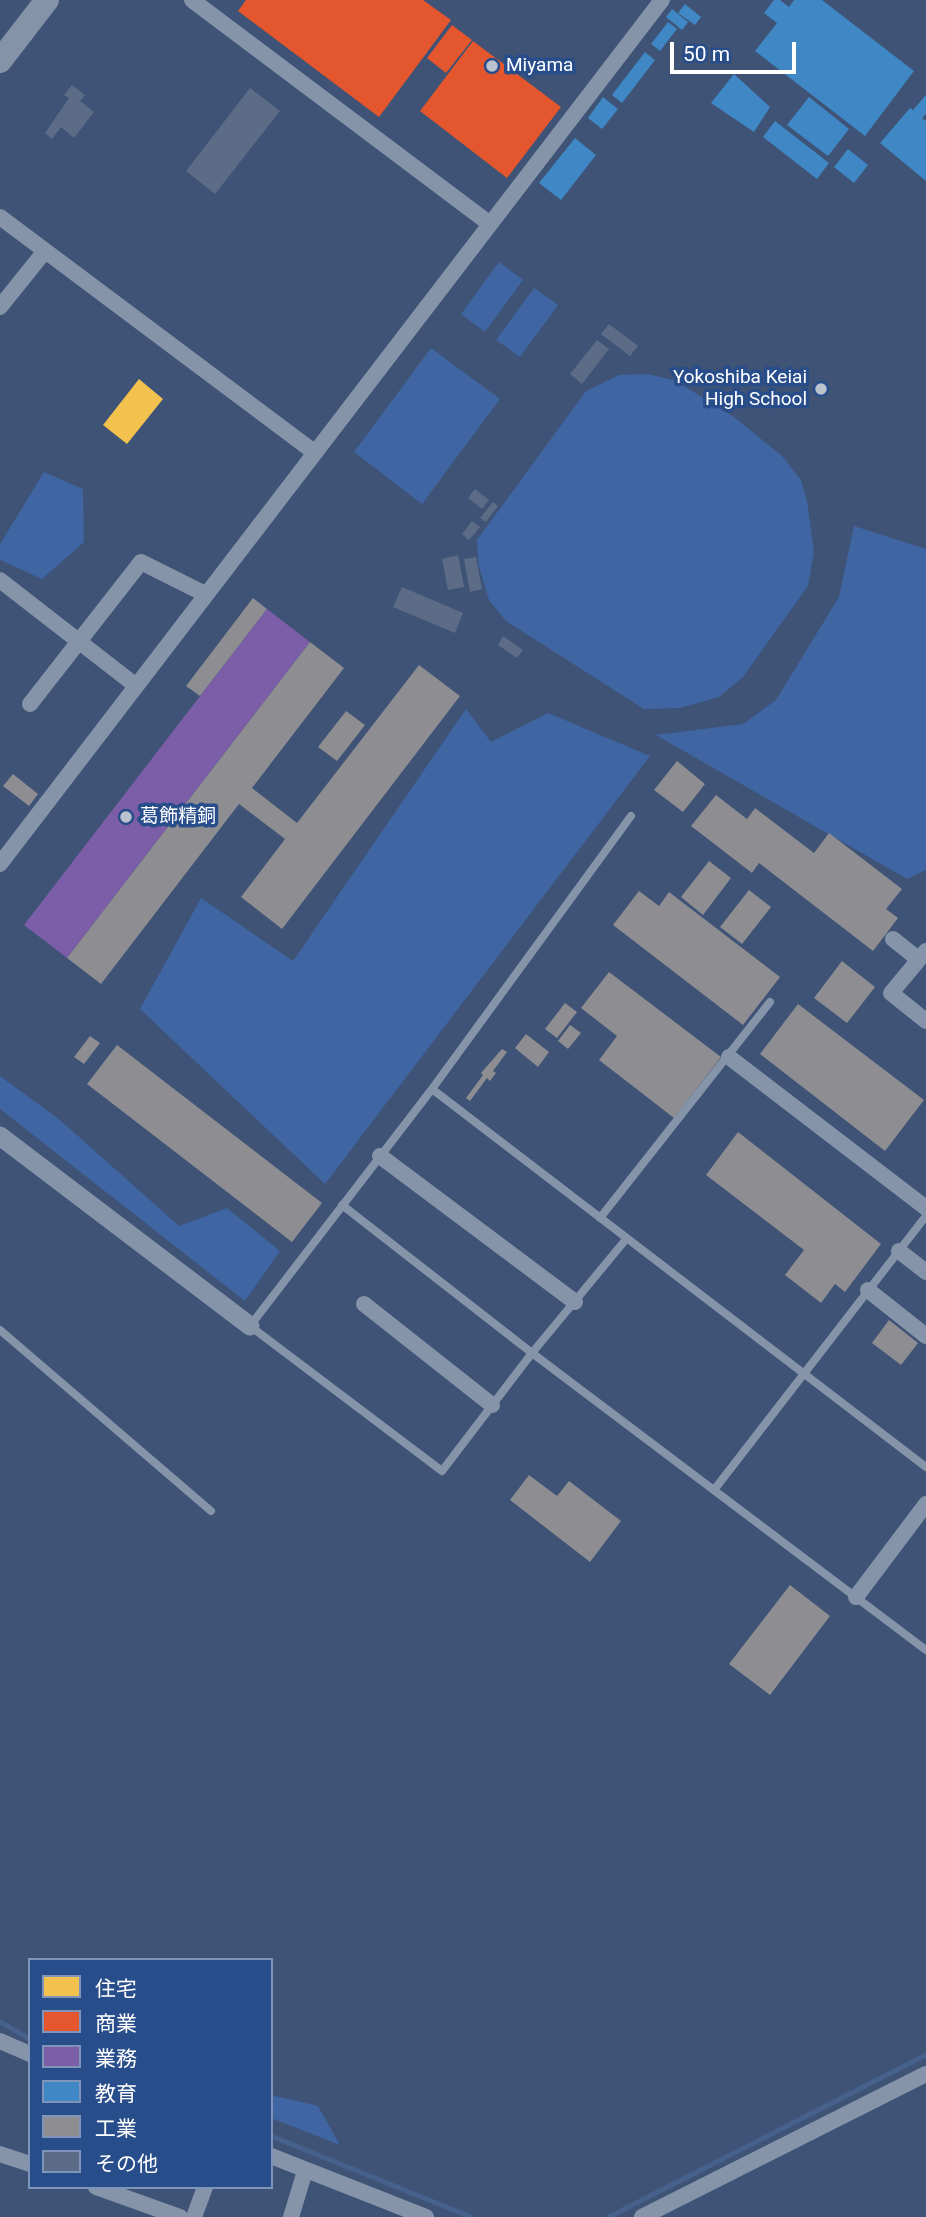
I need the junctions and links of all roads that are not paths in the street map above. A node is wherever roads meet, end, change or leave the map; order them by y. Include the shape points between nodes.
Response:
1 (47, 0) edge
2 (192, 0) edge
3 (662, 0) edge
4 (0, 61) edge
5 (0, 217) edge
6 (490, 224) junction
7 (46, 251) junction
8 (0, 307) edge
9 (314, 452) junction
10 (0, 580) edge
11 (205, 594) junction
12 (79, 642) junction
13 (135, 685) junction
14 (30, 704) dead end
15 (631, 817) dead end
16 (0, 864) edge
17 (894, 939) dead end
18 (922, 955) edge
19 (770, 1002) dead end
20 (926, 1021) edge
21 (729, 1057) junction
22 (432, 1089) junction
23 (0, 1136) edge
24 (380, 1156) junction
25 (342, 1205) junction
26 (926, 1208) edge
27 (926, 1216) edge
28 (600, 1218) junction
29 (627, 1238) junction
30 (898, 1251) junction
31 (926, 1272) edge
32 (868, 1290) junction
33 (575, 1301) junction
34 (364, 1304) dead end
35 (250, 1326) junction
36 (0, 1331) edge
37 (926, 1336) edge
38 (532, 1353) junction
39 (803, 1373) junction
40 (492, 1405) junction
41 (926, 1467) edge
42 (714, 1490) junction
43 (926, 1504) edge
44 (211, 1511) dead end
45 (856, 1597) junction
46 (926, 1650) edge
47 (0, 2041) edge
48 (28, 2053) edge
49 (926, 2074) edge
50 (0, 2154) edge
51 (273, 2158) edge
52 (28, 2163) edge
53 (305, 2171) junction
54 (102, 2189) edge
55 (204, 2189) edge
56 (180, 2217) edge
57 (194, 2217) edge
58 (291, 2217) edge
59 (426, 2217) edge
60 (642, 2217) edge

1 - 4 main road
2 - 6 street
3 - 6 street
5 - 7 street
6 - 9 street
7 - 8 street
7 - 9 street
9 - 11 street
10 - 12 street
11 - 12 street via 141,562
11 - 13 street
12 - 13 street
12 - 14 street
13 - 16 street
15 - 22 lane
17 - 18 street
18 - 20 street via 891,993
19 - 21 lane
21 - 26 street
21 - 28 lane
22 - 24 lane
22 - 28 lane
23 - 35 street
24 - 25 lane
24 - 33 street
25 - 35 lane
25 - 38 lane
27 - 30 lane
28 - 29 lane
29 - 33 lane
29 - 39 lane
30 - 31 street
30 - 32 lane
32 - 37 street
32 - 39 lane
33 - 38 lane
34 - 40 street
35 - 40 lane via 442,1471
36 - 44 lane
38 - 40 lane
38 - 42 lane
39 - 41 lane
39 - 42 lane
42 - 45 lane
43 - 45 street
45 - 46 lane
47 - 48 street
49 - 60 street
50 - 52 street
51 - 53 street
53 - 58 street
53 - 59 street
54 - 56 street
55 - 57 street

